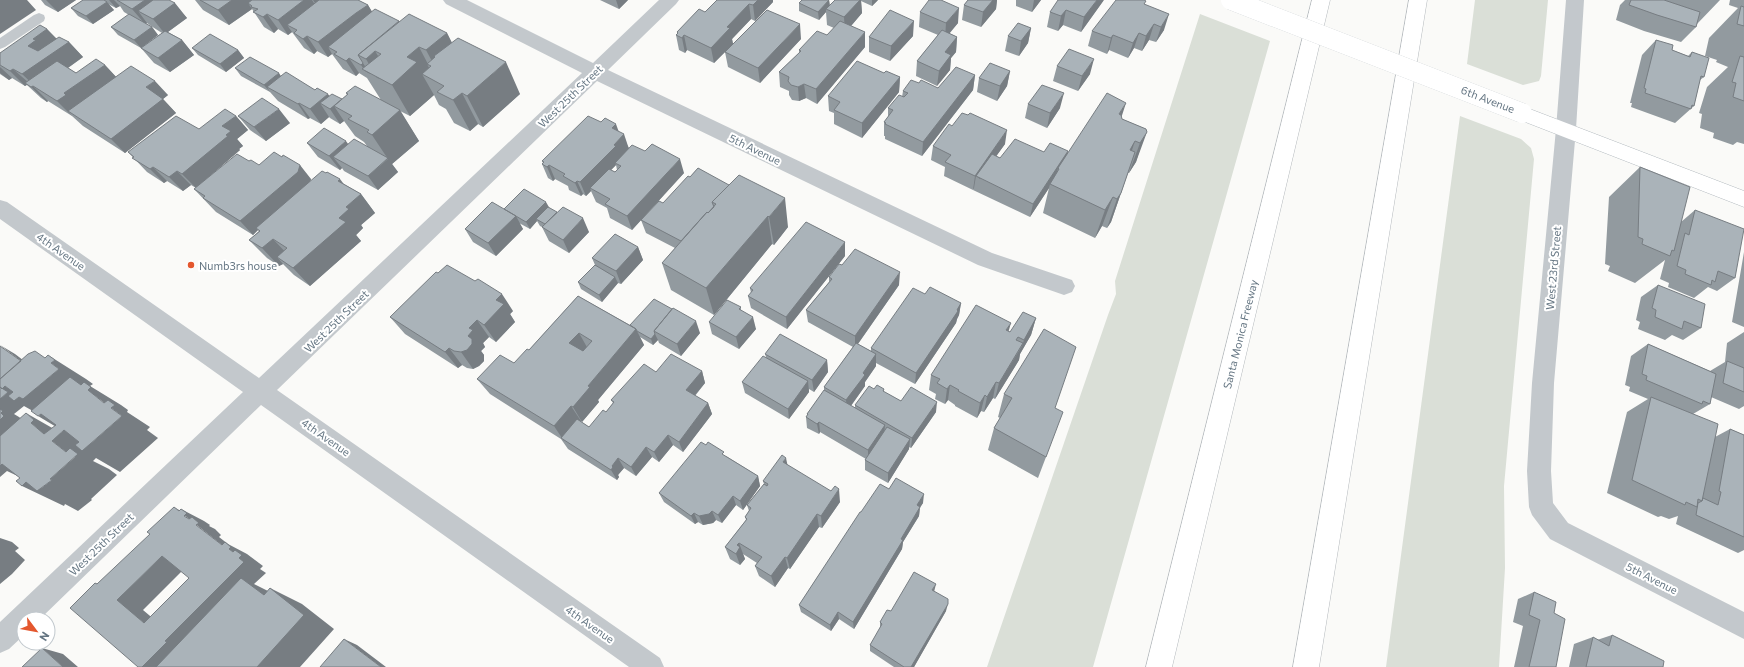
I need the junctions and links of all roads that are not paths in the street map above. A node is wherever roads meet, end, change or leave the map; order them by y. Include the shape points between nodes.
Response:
1 (452, 0) edge
2 (670, 0) edge
3 (1231, 0) edge
4 (1321, 0) edge
5 (1418, 0) edge
6 (1575, 0) edge
7 (39, 18) dead end
8 (0, 44) edge
9 (595, 72) junction
10 (1566, 129) junction
11 (1744, 199) edge
12 (0, 208) edge
13 (1064, 286) dead end
14 (262, 392) junction
15 (1198, 507) junction
16 (1559, 531) joint
17 (1744, 626) edge
18 (0, 640) edge
19 (651, 667) edge
20 (1146, 667) edge
21 (1159, 667) edge
22 (1306, 667) edge

1 - 9 street, 5th Avenue
2 - 9 street, West 25th Street
3 - 10 main road, 6th Avenue, bridge
4 - 15 main road, Santa Monica Freeway
5 - 22 main road
6 - 10 street, West 23rd Street
7 - 8 lane
9 - 13 street, 5th Avenue via 985,259
9 - 14 street, West 25th Street
10 - 11 main road, 6th Avenue
10 - 16 street, West 23rd Street via 1543,383 1539,471 1541,507
12 - 14 street, 4th Avenue
14 - 18 street, West 25th Street
14 - 19 street, 4th Avenue
15 - 20 main road
15 - 21 main road, Santa Monica Freeway
16 - 17 street, 5th Avenue

